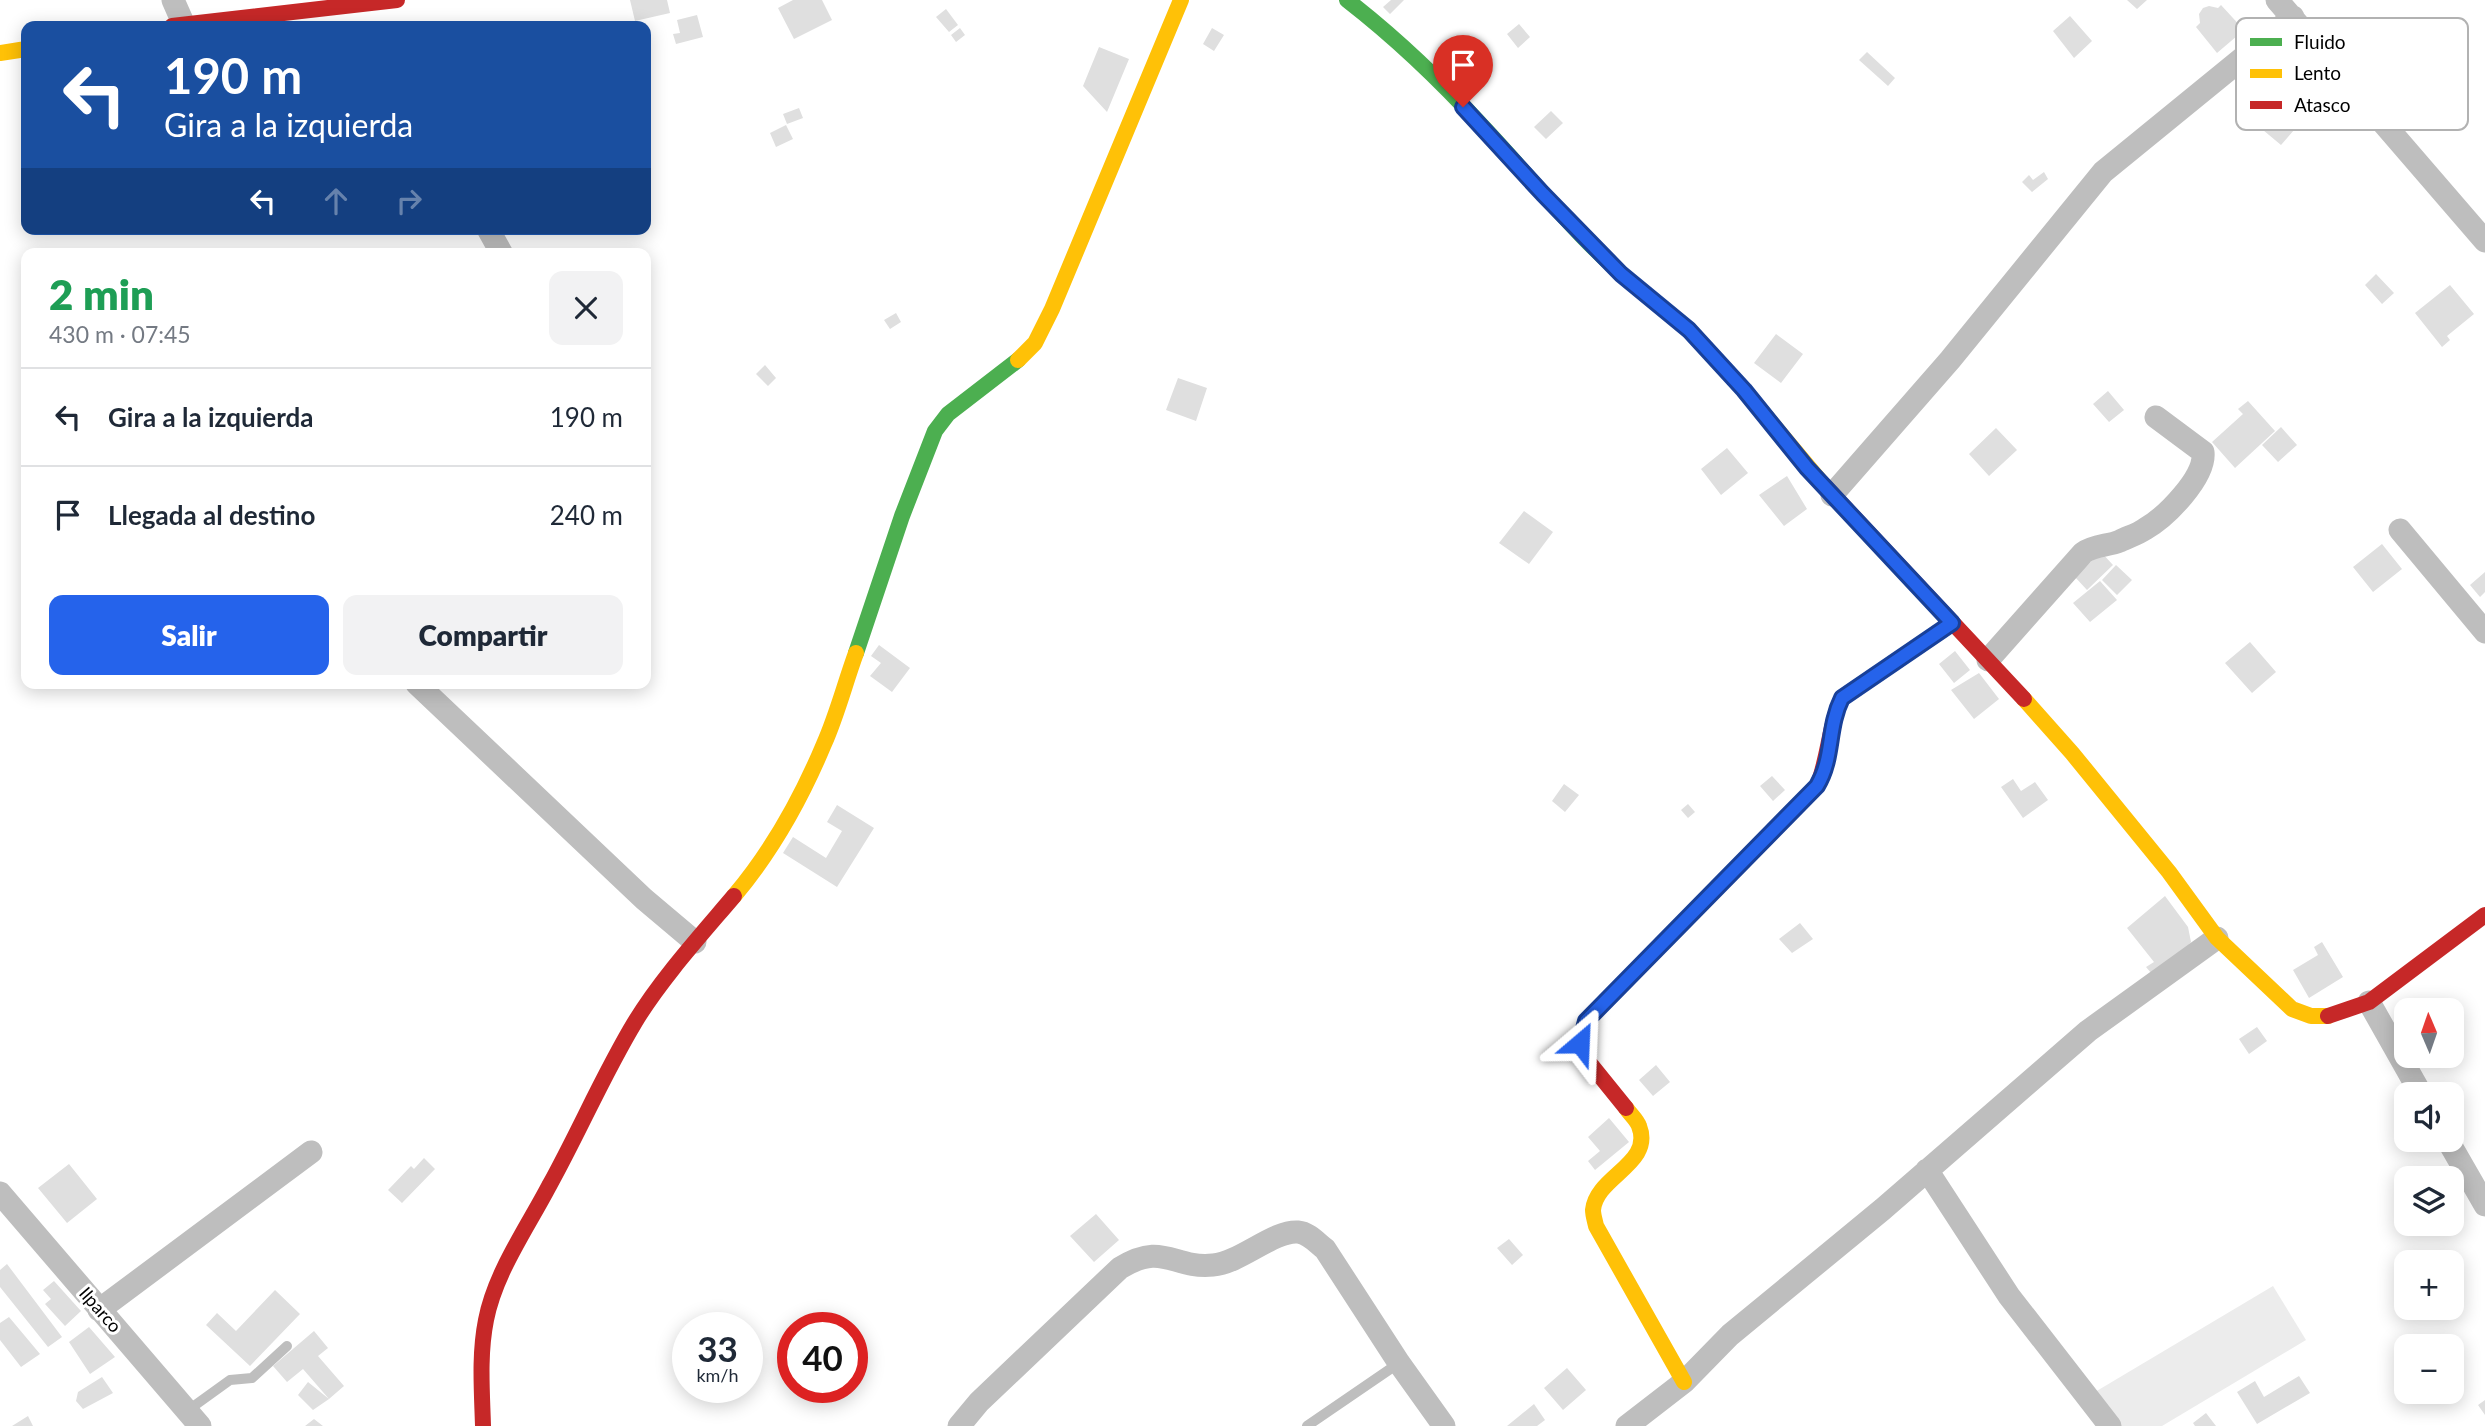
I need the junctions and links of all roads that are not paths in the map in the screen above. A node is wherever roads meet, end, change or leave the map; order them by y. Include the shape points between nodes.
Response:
1 (173, 0) edge
2 (397, 0) edge
3 (1181, 0) edge
4 (1347, 0) edge
5 (2277, 0) edge
6 (2294, 17) edge
7 (177, 21) edge
8 (213, 21) edge
9 (21, 50) edge
10 (0, 53) edge
11 (2236, 64) edge
12 (2390, 130) edge
13 (2485, 242) edge
14 (2155, 417) dead end
15 (1832, 495) junction
16 (2400, 530) dead end
17 (1952, 623) junction
18 (2485, 632) edge
19 (1988, 660) junction
20 (422, 689) edge
21 (2485, 915) edge
22 (2217, 938) junction
23 (695, 942) junction
24 (2369, 1002) junction
25 (2414, 1082) edge
26 (311, 1152) dead end
27 (2454, 1152) edge
28 (1927, 1170) junction
29 (0, 1193) edge
30 (2485, 1205) edge
31 (99, 1310) junction
32 (287, 1346) dead end
33 (1399, 1363) junction
34 (1684, 1382) junction
35 (194, 1419) edge
36 (483, 1426) edge
37 (959, 1426) edge
38 (1307, 1426) edge
39 (1444, 1426) edge
40 (1627, 1426) edge
41 (2110, 1426) edge

1 - 7 street
2 - 8 street
3 - 23 street via 1035,343 948,414 935,431 820,754 756,870
4 - 15 street via 1388,32 1621,274 1689,330
5 - 6 street
9 - 10 street
11 - 15 street via 2103,172 1950,360
12 - 13 street
14 - 19 street via 2203,452 2197,478 2146,529 2083,553
15 - 17 street
16 - 18 street
17 - 19 street
17 - 34 street via 1842,698 1817,786 1586,1021 1580,1043 1588,1061 1643,1136 1641,1149 1593,1209 1596,1226
19 - 22 street via 2072,753
20 - 23 street
21 - 24 street
22 - 24 street via 2292,1009 2311,1016 2332,1016
22 - 28 street via 2088,1031
23 - 36 street via 637,1019 604,1075 498,1282 486,1319 481,1362
24 - 25 street
26 - 31 street
27 - 30 street
28 - 34 street via 1730,1335
28 - 41 street via 2010,1296
29 - 31 street, Ilparco
31 - 35 street, Ilparco
32 - 35 lane via 252,1378 230,1380
33 - 37 street via 1325,1250 1298,1232 1213,1266 1165,1256 1136,1258 1120,1268
33 - 38 lane
33 - 39 street
34 - 40 street

